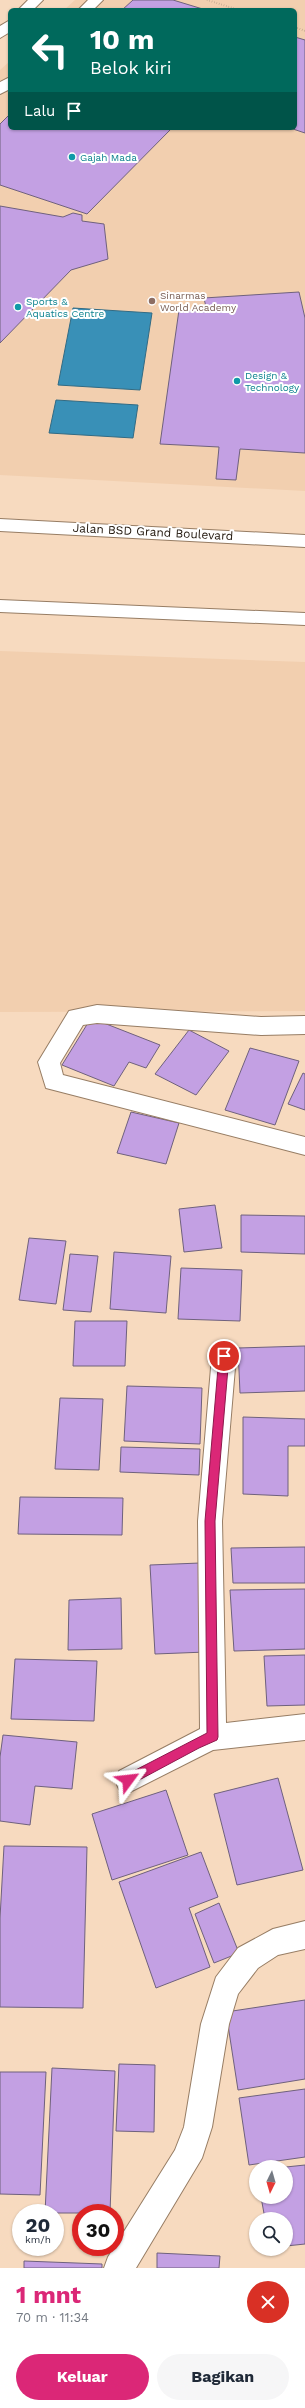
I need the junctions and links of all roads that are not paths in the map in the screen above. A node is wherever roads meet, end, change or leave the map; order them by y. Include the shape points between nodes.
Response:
1 (36, 0) edge
2 (96, 0) edge
3 (27, 8) edge
4 (87, 8) edge
5 (8, 26) edge
6 (0, 34) edge
7 (8, 83) edge
8 (0, 90) edge
9 (0, 525) edge
10 (305, 541) edge
11 (0, 606) edge
12 (305, 619) edge
13 (305, 1025) edge
14 (305, 1146) edge
15 (224, 1356) dead end
16 (305, 1727) edge
17 (213, 1737) junction
18 (128, 1780) dead end
19 (305, 1935) edge
20 (119, 2268) edge

1 - 3 street
2 - 4 street
5 - 6 street
7 - 8 street
9 - 10 street, Jalan BSD Grand Boulevard
11 - 12 street
13 - 14 street via 261,1026 97,1014 76,1017 49,1062 54,1082
15 - 17 street via 210,1521
16 - 17 street
17 - 18 street
19 - 20 street via 273,1943 248,1958 226,1987 215,2024 198,2127 187,2158

